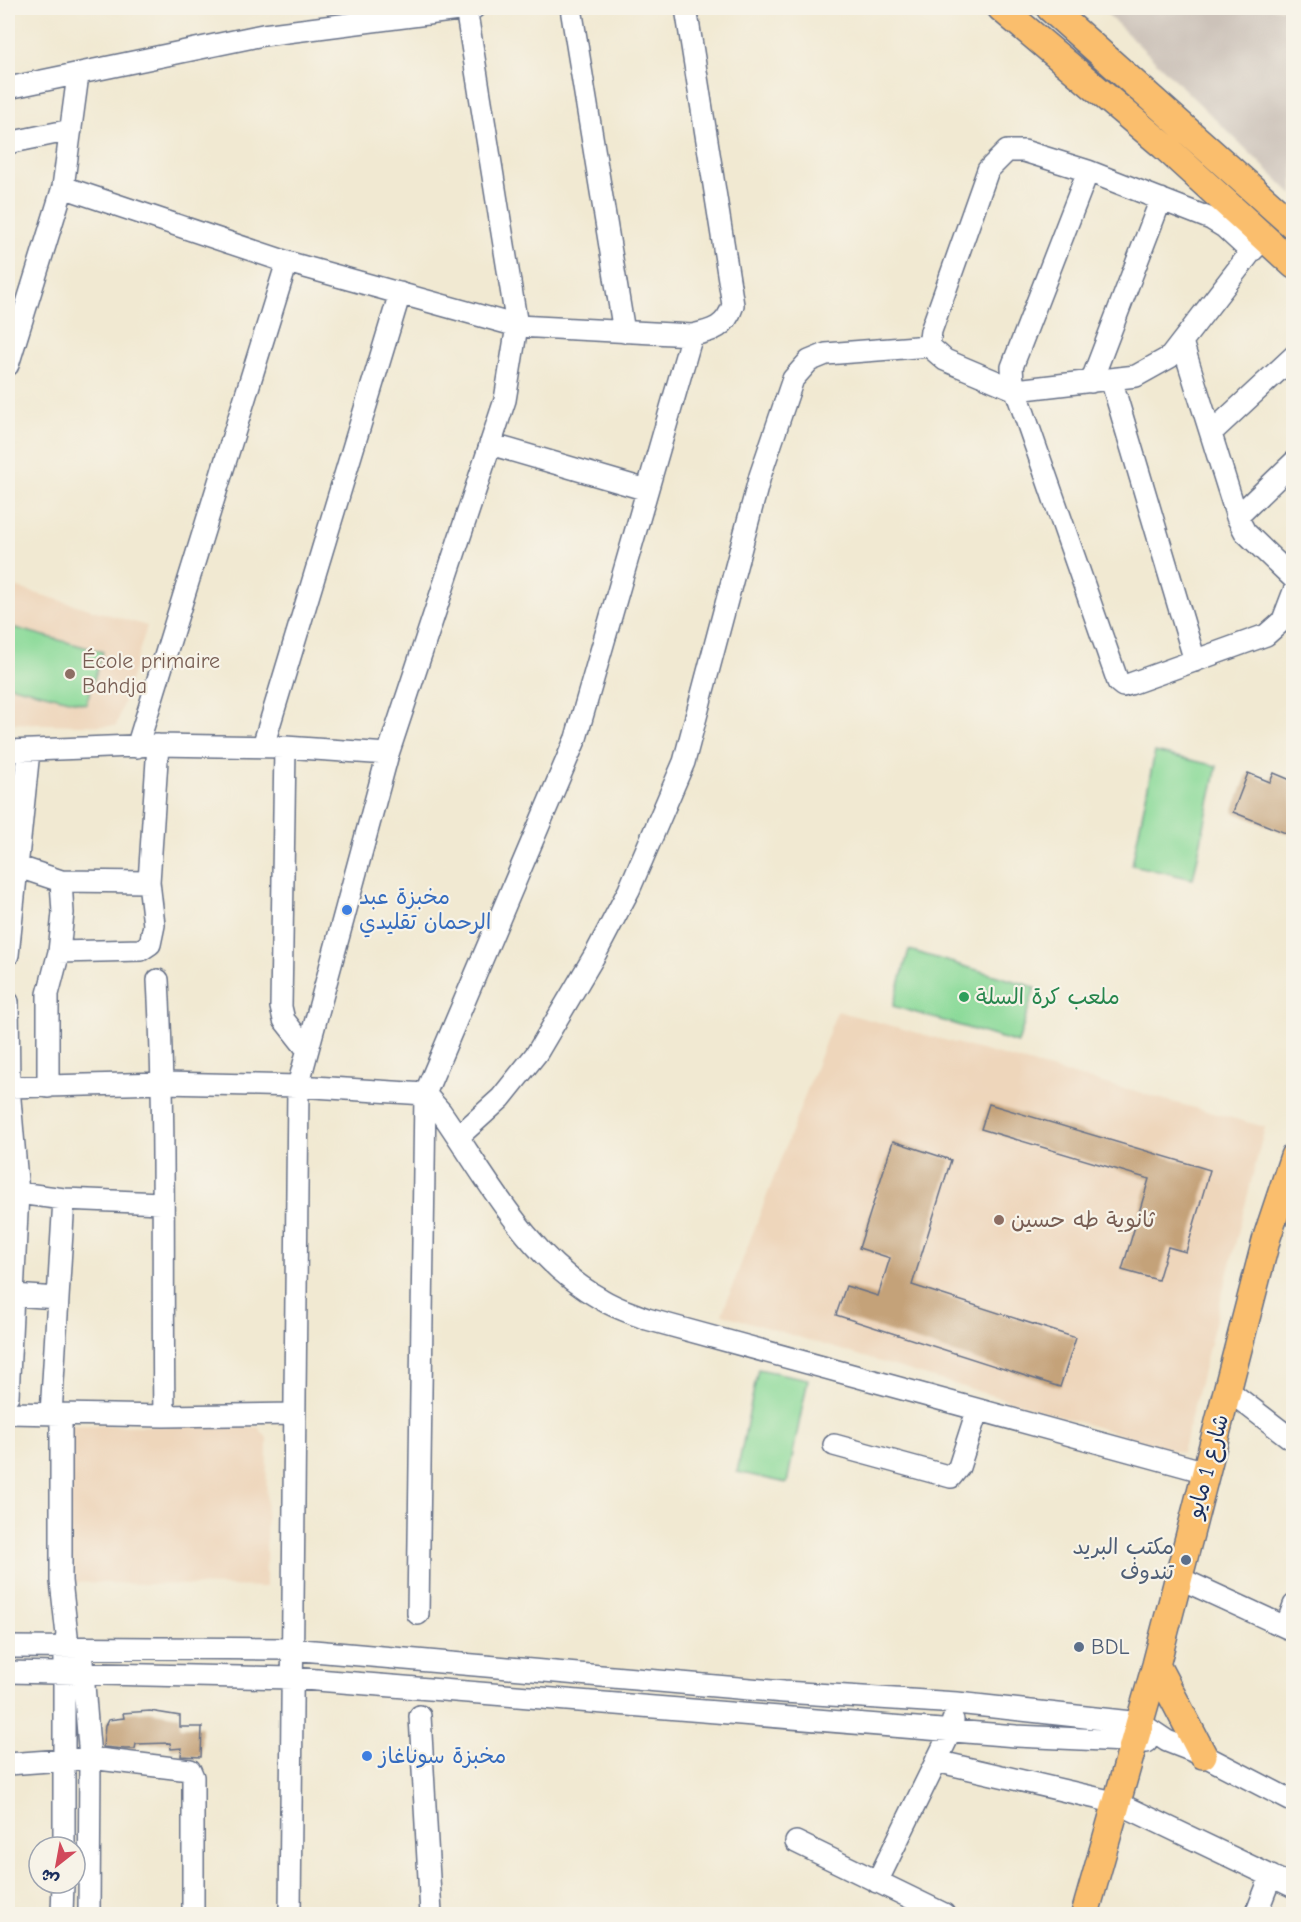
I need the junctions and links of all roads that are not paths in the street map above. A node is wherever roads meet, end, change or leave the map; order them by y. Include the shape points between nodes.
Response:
1 (469, 8) edge
2 (572, 8) edge
3 (686, 8) edge
4 (1001, 8) edge
5 (1050, 8) edge
6 (78, 75) junction
7 (8, 88) edge
8 (71, 130) junction
9 (8, 143) edge
10 (1088, 171) junction
11 (63, 187) junction
12 (1161, 199) junction
13 (1293, 226) edge
14 (1258, 245) junction
15 (287, 262) junction
16 (1293, 265) edge
17 (400, 293) junction
18 (517, 326) junction
19 (624, 332) junction
20 (692, 335) junction
21 (1182, 342) junction
22 (929, 346) junction
23 (1293, 356) edge
24 (8, 364) edge
25 (1101, 381) junction
26 (1016, 390) junction
27 (1211, 434) junction
28 (490, 444) junction
29 (1293, 462) edge
30 (647, 490) junction
31 (1237, 517) junction
32 (1293, 579) edge
33 (1293, 591) edge
34 (1195, 661) junction
35 (158, 746) junction
36 (262, 746) junction
37 (136, 747) junction
38 (285, 747) junction
39 (8, 751) edge
40 (29, 751) junction
41 (388, 754) junction
42 (16, 866) junction
43 (61, 880) junction
44 (149, 882) junction
45 (59, 952) junction
46 (8, 955) edge
47 (158, 980) dead end
48 (8, 1002) edge
49 (306, 1048) junction
50 (164, 1083) junction
51 (297, 1086) junction
52 (48, 1087) junction
53 (8, 1088) edge
54 (425, 1094) junction
55 (458, 1137) junction
56 (1293, 1156) edge
57 (18, 1193) junction
58 (64, 1199) junction
59 (161, 1203) junction
60 (13, 1295) junction
61 (58, 1298) junction
62 (1229, 1392) junction
63 (8, 1396) edge
64 (977, 1411) junction
65 (8, 1413) edge
66 (56, 1414) junction
67 (294, 1414) junction
68 (164, 1416) junction
69 (1293, 1441) edge
70 (834, 1445) dead end
71 (1206, 1472) junction
72 (1179, 1578) junction
73 (1293, 1605) edge
74 (418, 1614) dead end
75 (1290, 1629) edge
76 (70, 1644) junction
77 (8, 1647) edge
78 (291, 1649) junction
79 (1156, 1665) junction
80 (8, 1672) edge
81 (75, 1673) junction
82 (292, 1678) junction
83 (957, 1703) junction
84 (420, 1716) dead end
85 (951, 1731) junction
86 (1137, 1733) junction
87 (1203, 1755) junction
88 (66, 1758) junction
89 (90, 1758) junction
90 (936, 1761) junction
91 (8, 1764) edge
92 (1118, 1803) junction
93 (1293, 1803) edge
94 (64, 1835) edge
95 (796, 1842) dead end
96 (1271, 1876) junction
97 (876, 1882) junction
98 (1293, 1887) edge
99 (63, 1895) edge
100 (62, 1914) edge
101 (89, 1914) edge
102 (193, 1914) edge
103 (290, 1914) edge
104 (431, 1914) edge
105 (944, 1914) edge
106 (1085, 1914) edge
107 (1256, 1914) edge

1 - 6 street via 263,35
1 - 18 street
2 - 19 street
3 - 20 street via 733,305 722,326
4 - 14 main road via 1164,146
5 - 13 main road
6 - 7 street
6 - 8 street
8 - 9 street
8 - 11 street
10 - 12 street
10 - 22 street via 1024,151 1007,151 996,161 988,170
10 - 26 street via 1012,367
11 - 15 street
11 - 24 street
12 - 14 street via 1211,219
12 - 25 street
14 - 16 main road
14 - 21 street
15 - 17 street
15 - 37 street
17 - 18 street
17 - 36 street
18 - 19 street
18 - 28 street via 505,400
19 - 20 street
20 - 30 street
21 - 25 street via 1155,368 1136,376
21 - 27 street
22 - 26 street via 945,360
22 - 55 street via 826,354 809,361 793,379 760,476 684,762 629,890 537,1053 501,1098
23 - 27 street
25 - 26 street
25 - 34 street
26 - 34 street via 1118,682 1123,686
27 - 31 street
28 - 30 street
28 - 41 street
29 - 31 street
30 - 54 street via 576,738
31 - 32 street via 1245,532
33 - 34 street via 1283,620 1266,635
35 - 36 street
35 - 37 street
35 - 44 street
36 - 38 street
37 - 40 street
38 - 41 street
38 - 49 street via 281,1007 285,1020
39 - 40 street
40 - 42 street
41 - 49 street
42 - 43 street
42 - 46 street
43 - 44 street
43 - 45 street
44 - 45 street via 154,925 150,944 141,950
45 - 52 street via 48,994
47 - 50 street
48 - 53 street
49 - 51 street
50 - 51 street
50 - 52 street
50 - 59 street
51 - 54 street
51 - 67 street
52 - 53 street
53 - 57 street
54 - 55 street
54 - 74 street
55 - 64 street via 532,1243 565,1274 601,1299 647,1319
56 - 62 main road, شارع 1 مايو via 1267,1237
57 - 58 street
57 - 60 street
58 - 59 street
58 - 61 street
59 - 68 street
60 - 61 street
60 - 63 street
61 - 66 street
62 - 69 street
62 - 71 main road, شارع 1 مايو
64 - 70 street via 959,1467 951,1477
64 - 71 street
65 - 66 street
66 - 68 street
66 - 76 street via 61,1581
67 - 68 street
67 - 78 street
71 - 72 main road, شارع 1 مايو
72 - 75 street
72 - 79 main road, شارع 1 مايو
73 - 75 street
76 - 77 street
76 - 78 street
76 - 81 street
78 - 82 street
78 - 83 street
79 - 86 main road, شارع 1 مايو
79 - 87 main road
80 - 81 street
81 - 82 street
81 - 88 street
81 - 89 street
82 - 85 street
82 - 103 street
83 - 85 street
83 - 86 street
84 - 104 street
85 - 86 street
85 - 90 street
86 - 87 street
86 - 92 main road, شارع 1 مايو
87 - 93 street
88 - 89 street
88 - 91 street
88 - 94 street
89 - 101 street
89 - 102 street via 190,1770
90 - 92 street
90 - 97 street
92 - 96 street
92 - 106 main road, شارع 1 مايو
95 - 97 street
96 - 98 street
96 - 107 street
97 - 105 street
99 - 100 street

